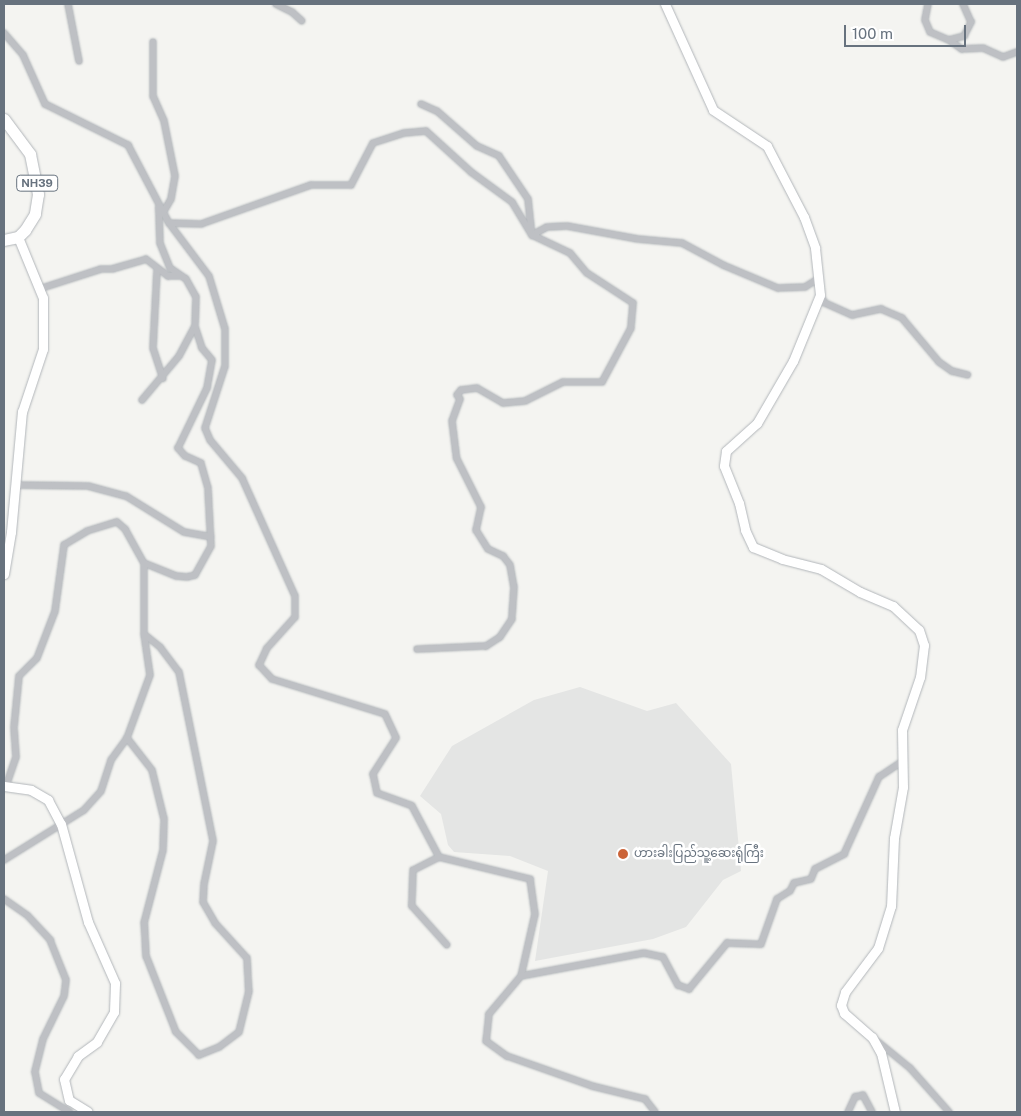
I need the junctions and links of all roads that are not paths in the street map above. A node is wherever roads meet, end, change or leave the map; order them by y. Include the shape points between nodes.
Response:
1 (68, 4) edge
2 (276, 4) edge
3 (666, 4) edge
4 (928, 4) edge
5 (963, 4) edge
6 (302, 21) dead end
7 (4, 33) edge
8 (949, 40) junction
9 (153, 42) dead end
10 (1017, 52) edge
11 (79, 61) dead end
12 (421, 104) dead end
13 (4, 119) edge
14 (161, 209) junction
15 (170, 223) junction
16 (532, 235) junction
17 (18, 237) junction
18 (4, 240) edge
19 (157, 271) junction
20 (182, 276) junction
21 (818, 279) junction
22 (39, 289) junction
23 (820, 295) junction
24 (195, 326) junction
25 (968, 375) dead end
26 (163, 378) junction
27 (142, 400) dead end
28 (16, 485) junction
29 (211, 537) junction
30 (144, 563) junction
31 (4, 574) edge
32 (144, 634) junction
33 (417, 649) dead end
34 (127, 738) junction
35 (905, 759) junction
36 (5, 786) edge
37 (61, 824) junction
38 (439, 857) junction
39 (4, 860) edge
40 (4, 899) edge
41 (447, 945) dead end
42 (521, 976) junction
43 (872, 1038) junction
44 (69, 1112) edge
45 (88, 1112) edge
46 (655, 1112) edge
47 (848, 1112) edge
48 (872, 1112) edge
49 (895, 1112) edge
50 (949, 1112) edge

1 - 11 street
2 - 6 street
3 - 21 street via 713,110 767,146 804,217 815,248
4 - 8 street via 925,20 930,32
5 - 8 street via 971,22 964,36
7 - 14 street via 23,55 45,104 128,145
8 - 10 street via 962,49 983,48 1003,57
9 - 14 street via 153,96 164,121 175,176 171,199
12 - 16 street via 437,111 477,146 499,156 528,199
13 - 17 highway, NH39 via 30,154 37,185 35,214
14 - 15 street
14 - 20 street via 160,243 170,268
15 - 16 street via 201,224 311,185 351,185 373,143 404,133 426,131 471,172 512,202
15 - 38 street via 209,276 225,329 225,366 205,428 210,440 242,478 295,596 295,617 267,648 260,665 272,679 385,714 396,738 373,774 377,793 412,806
16 - 21 street via 547,227 567,226 682,243 739,273 778,288 805,287
16 - 33 street via 570,252 587,274 633,303 631,328 602,382 563,382 525,401 503,403 477,388 461,390 457,395 460,399 452,421 457,459 481,507 476,530 488,548 503,556 510,565 514,587 512,619 500,637 486,646
17 - 18 highway
17 - 22 street
19 - 20 street via 168,276
19 - 22 street via 146,259 101,269
19 - 26 street via 153,348
20 - 24 street via 196,297
21 - 23 street
22 - 28 street via 43,298 43,349 22,412
23 - 25 street via 825,303 852,315 881,309 902,318 939,362 952,371
23 - 35 street via 793,361 757,423 726,451 724,466 753,547 821,569 860,592 893,606 919,630 924,660 902,730
24 - 26 street
24 - 29 street via 202,348 212,360 212,374 178,448 185,456 201,463 208,488
26 - 27 street
28 - 29 street via 88,486 126,496 184,532
28 - 31 street
29 - 30 street via 211,546 195,575 177,576
30 - 32 street
30 - 36 street via 125,530 116,522 87,531 64,544 55,611 37,658 19,676 14,726 16,757
32 - 34 street via 150,675
32 - 34 street via 160,647 179,672 192,726 213,841 203,902 215,923 247,958 249,991 239,1032 219,1047 199,1055 176,1032 146,956 144,923 163,850 164,818 152,770
34 - 37 street via 112,760 101,791 84,810
35 - 42 street via 879,778 844,854 815,869 811,879 794,883 790,891 777,899 761,944 727,943 689,989 678,985 663,957 644,953
35 - 43 street via 886,929 867,965 845,992 841,1005 844,1013
36 - 37 street via 30,790 48,800
37 - 39 street
37 - 45 street via 88,922 114,983 114,1012 97,1042 78,1056 64,1080 69,1100
38 - 41 street via 413,870 412,906
38 - 42 street via 530,879 536,914
40 - 44 street via 28,916 50,940 66,980 64,996 43,1039 35,1072 39,1092
42 - 46 street via 489,1014 486,1041 507,1056 592,1086 645,1099
43 - 49 street via 881,1053
43 - 50 street via 910,1068
47 - 48 street via 855,1097 862,1095

